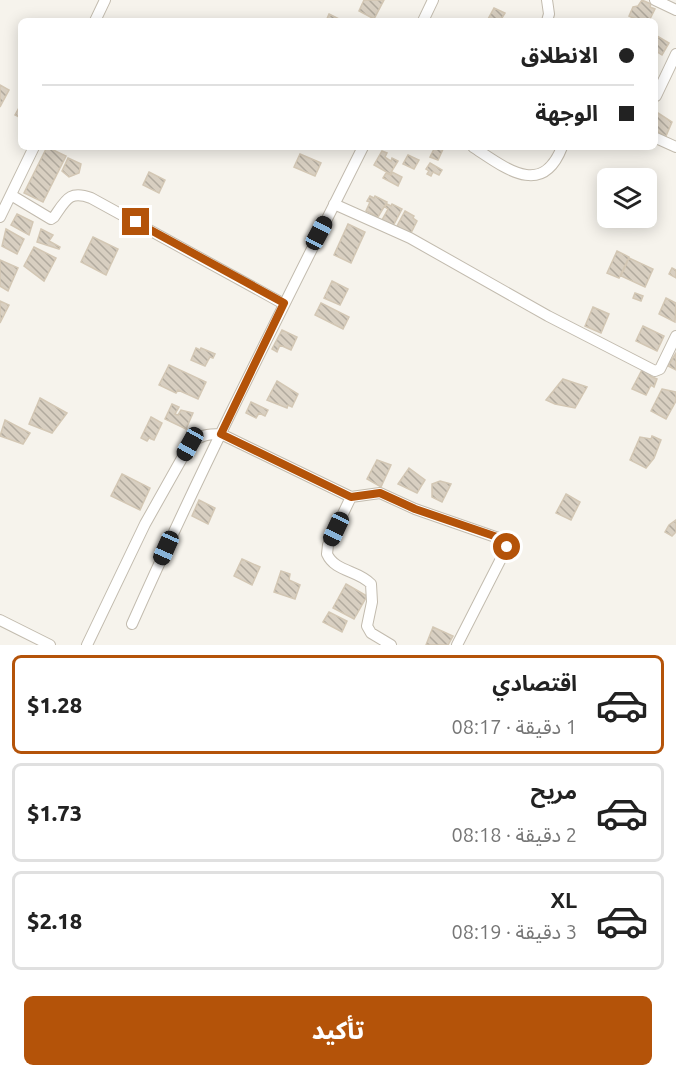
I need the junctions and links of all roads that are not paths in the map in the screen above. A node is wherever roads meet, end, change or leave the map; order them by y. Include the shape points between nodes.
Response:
1 (105, 0) edge
2 (433, 0) edge
3 (547, 0) edge
4 (655, 0) edge
5 (676, 10) edge
6 (96, 18) edge
7 (424, 18) edge
8 (548, 18) edge
9 (676, 54) edge
10 (658, 92) edge
11 (658, 139) edge
12 (676, 147) edge
13 (33, 150) edge
14 (361, 150) edge
15 (478, 150) edge
16 (559, 150) edge
17 (11, 195) junction
18 (334, 204) junction
19 (0, 217) edge
20 (284, 303) junction
21 (676, 336) edge
22 (221, 434) junction
23 (351, 497) junction
24 (0, 620) edge
25 (132, 624) dead end
26 (51, 645) edge
27 (87, 645) edge
28 (392, 645) edge
29 (457, 645) edge

1 - 6 street
2 - 7 street
3 - 8 street
4 - 5 street
9 - 10 street
11 - 12 street
13 - 17 street
14 - 18 street
15 - 16 street via 530,177 549,168
17 - 19 street
17 - 20 street via 51,219 74,194 91,198
18 - 20 street
18 - 21 street via 410,237 548,316 655,371 660,369
20 - 22 street
22 - 23 street
22 - 25 street
22 - 27 street via 206,435 190,444 145,524
23 - 28 street via 327,554 334,565 362,576 370,584 372,602 367,626 371,633
23 - 29 street via 380,493 507,541
24 - 26 street

